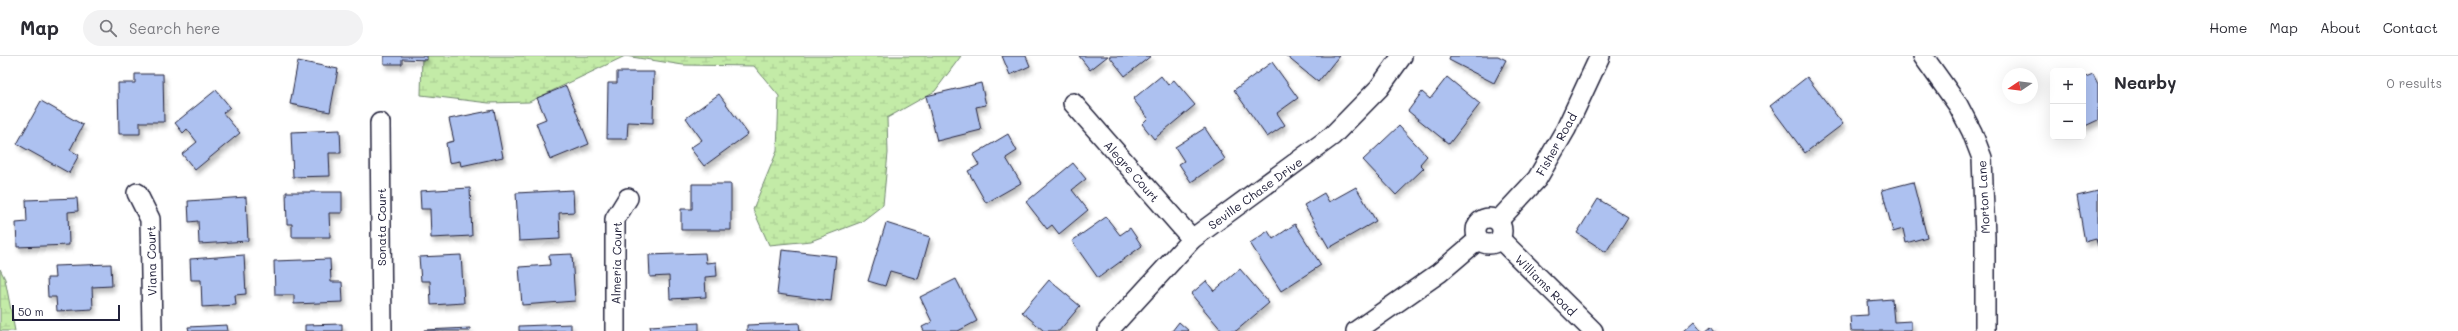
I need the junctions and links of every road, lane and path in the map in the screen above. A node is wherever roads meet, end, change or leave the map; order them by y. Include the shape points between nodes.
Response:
1 (1402, 56) edge
2 (1600, 56) edge
3 (1923, 56) edge
4 (1073, 103) dead end
5 (380, 123) dead end
6 (138, 193) dead end
7 (628, 198) dead end
8 (1499, 230) junction
9 (1192, 239) junction
10 (152, 331) edge
11 (382, 331) edge
12 (615, 331) edge
13 (1108, 331) edge
14 (1356, 331) edge
15 (1593, 331) edge
16 (1985, 331) edge

1 - 9 street, Seville Chase Drive via 1378,88 1332,136
2 - 8 street, Fisher Road via 1566,129 1537,179
3 - 16 street, Morton Lane via 1958,105 1982,158
4 - 9 street, Alegre Court
5 - 11 street, Sonata Court
6 - 10 street, Viana Court via 150,219
7 - 12 street, Almeria Court via 615,219
8 - 14 street via 1489,244 1479,239 1439,273
8 - 15 street, Williams Road
9 - 13 street, Seville Chase Drive

